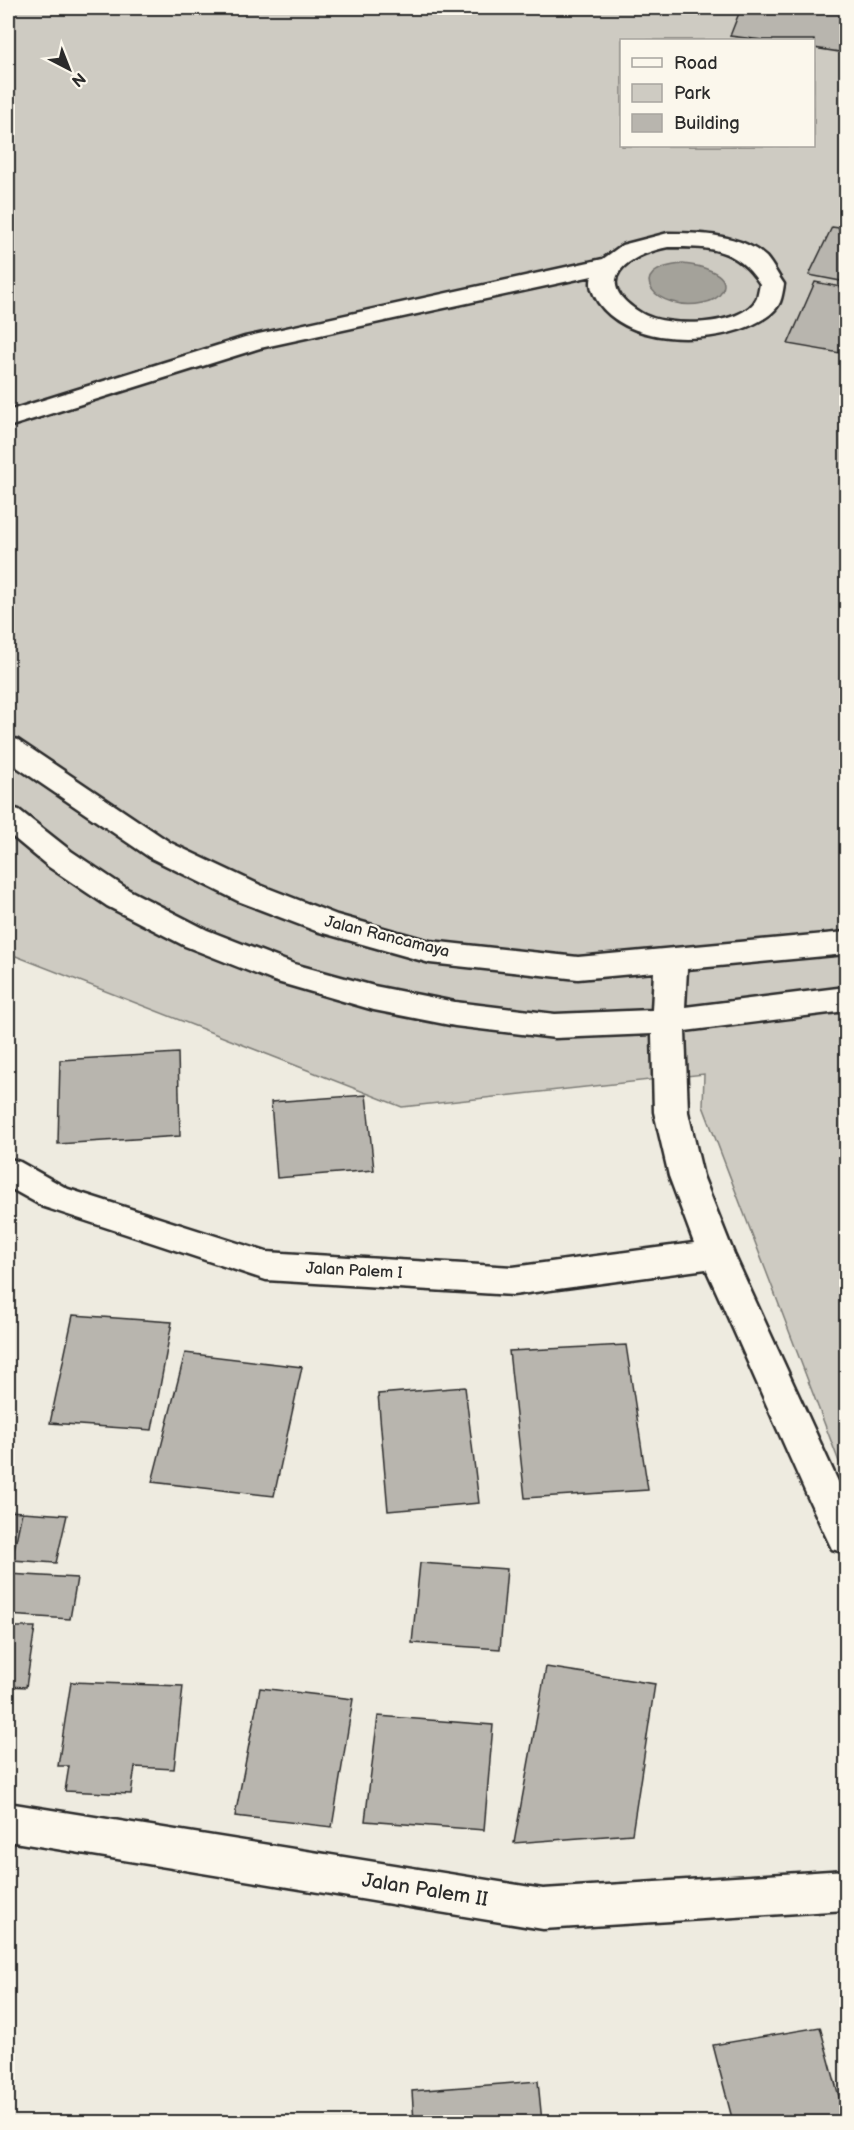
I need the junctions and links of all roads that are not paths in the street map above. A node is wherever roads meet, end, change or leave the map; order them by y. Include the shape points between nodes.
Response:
1 (609, 265) junction
2 (8, 419) edge
3 (8, 747) edge
4 (8, 817) edge
5 (846, 943) edge
6 (671, 960) junction
7 (846, 999) edge
8 (668, 1021) junction
9 (8, 1171) edge
10 (716, 1254) junction
11 (846, 1537) edge
12 (8, 1822) edge
13 (846, 1890) edge

1 - 1 street via 644,244 677,240 720,244 759,264 769,278 771,292 764,308 723,329 665,330 618,310 606,296 603,280
1 - 2 street via 254,342
3 - 6 street, Jalan Rancamaya via 160,850 249,893 327,923 430,952 505,962 578,968
4 - 8 street via 60,860 118,898 196,938 285,973 374,998 455,1014 555,1026
5 - 6 street, Jalan Rancamaya
6 - 8 street
7 - 8 street
8 - 10 street via 671,1112 686,1176
9 - 10 street, Jalan Palem I via 56,1198 266,1266 513,1281
10 - 11 street
12 - 13 street, Jalan Palem II via 543,1909

